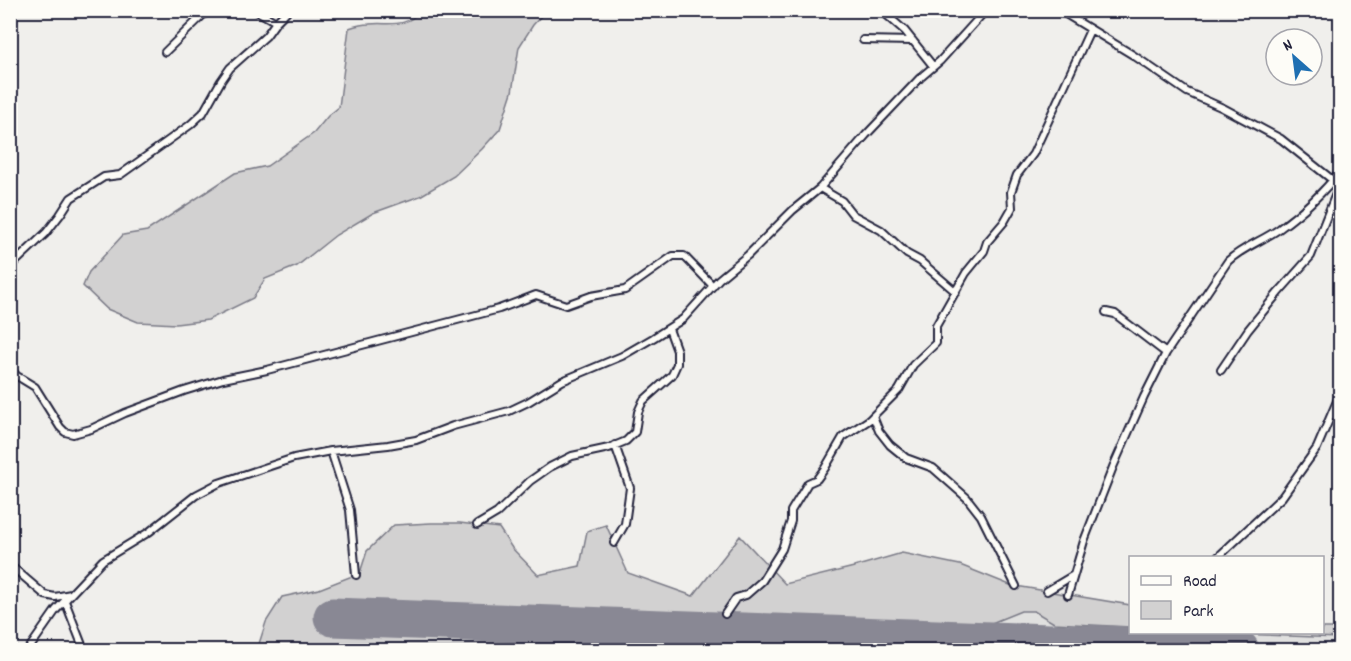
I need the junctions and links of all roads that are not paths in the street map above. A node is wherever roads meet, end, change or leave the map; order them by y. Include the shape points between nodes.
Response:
1 (208, 10) edge
2 (255, 10) edge
3 (288, 10) edge
4 (881, 10) edge
5 (986, 10) edge
6 (1059, 10) edge
7 (276, 22) junction
8 (1090, 30) junction
9 (863, 40) dead end
10 (913, 41) junction
11 (165, 52) dead end
12 (933, 66) junction
13 (1341, 171) edge
14 (1333, 181) junction
15 (1340, 186) edge
16 (820, 188) junction
17 (10, 267) edge
18 (713, 286) junction
19 (956, 292) junction
20 (1106, 312) dead end
21 (669, 329) junction
22 (1166, 353) junction
23 (10, 369) edge
24 (1221, 370) dead end
25 (1341, 394) edge
26 (873, 416) junction
27 (615, 445) junction
28 (331, 451) junction
29 (477, 525) dead end
30 (614, 543) dead end
31 (1219, 556) edge
32 (10, 565) edge
33 (356, 574) dead end
34 (1072, 576) junction
35 (1016, 586) dead end
36 (1047, 591) dead end
37 (71, 594) junction
38 (1068, 595) dead end
39 (65, 601) junction
40 (725, 614) dead end
41 (27, 651) edge
42 (84, 651) edge

1 - 11 street
2 - 7 street
3 - 7 street
4 - 10 street
5 - 12 street
6 - 8 street
7 - 17 street via 230,68 203,113 190,125 120,176 104,177 71,198 46,233
8 - 14 street via 1187,92 1281,139
8 - 19 street via 1033,154 1017,176 1011,192 1012,208 1005,222 987,242
9 - 10 street
10 - 12 street
12 - 16 street
13 - 14 street
14 - 15 street
14 - 22 street via 1278,230 1240,250 1228,261
15 - 24 street via 1311,256 1248,330
16 - 18 street
16 - 19 street via 842,201 853,215 881,230
18 - 21 street
18 - 23 street via 684,256 673,256 625,290 566,305 536,295 499,309 184,391 73,434 60,427 35,387
19 - 26 street via 936,326 936,343
20 - 22 street via 1115,314
21 - 27 street via 677,351 672,375 643,400 635,432
21 - 28 street via 509,411 416,440
22 - 34 street via 1113,467
25 - 31 street via 1317,448 1282,497
26 - 35 street via 890,445 906,458 933,468 967,498 981,516
26 - 40 street via 843,437 817,479 808,483 791,510 782,549 762,581 736,598
27 - 29 street via 572,456 550,467
27 - 30 street via 630,488 626,524
28 - 33 street via 350,510
28 - 37 street via 262,468 196,495 149,532 103,560
32 - 37 street via 45,595
34 - 36 street
34 - 38 street
37 - 39 street
39 - 41 street
39 - 42 street

